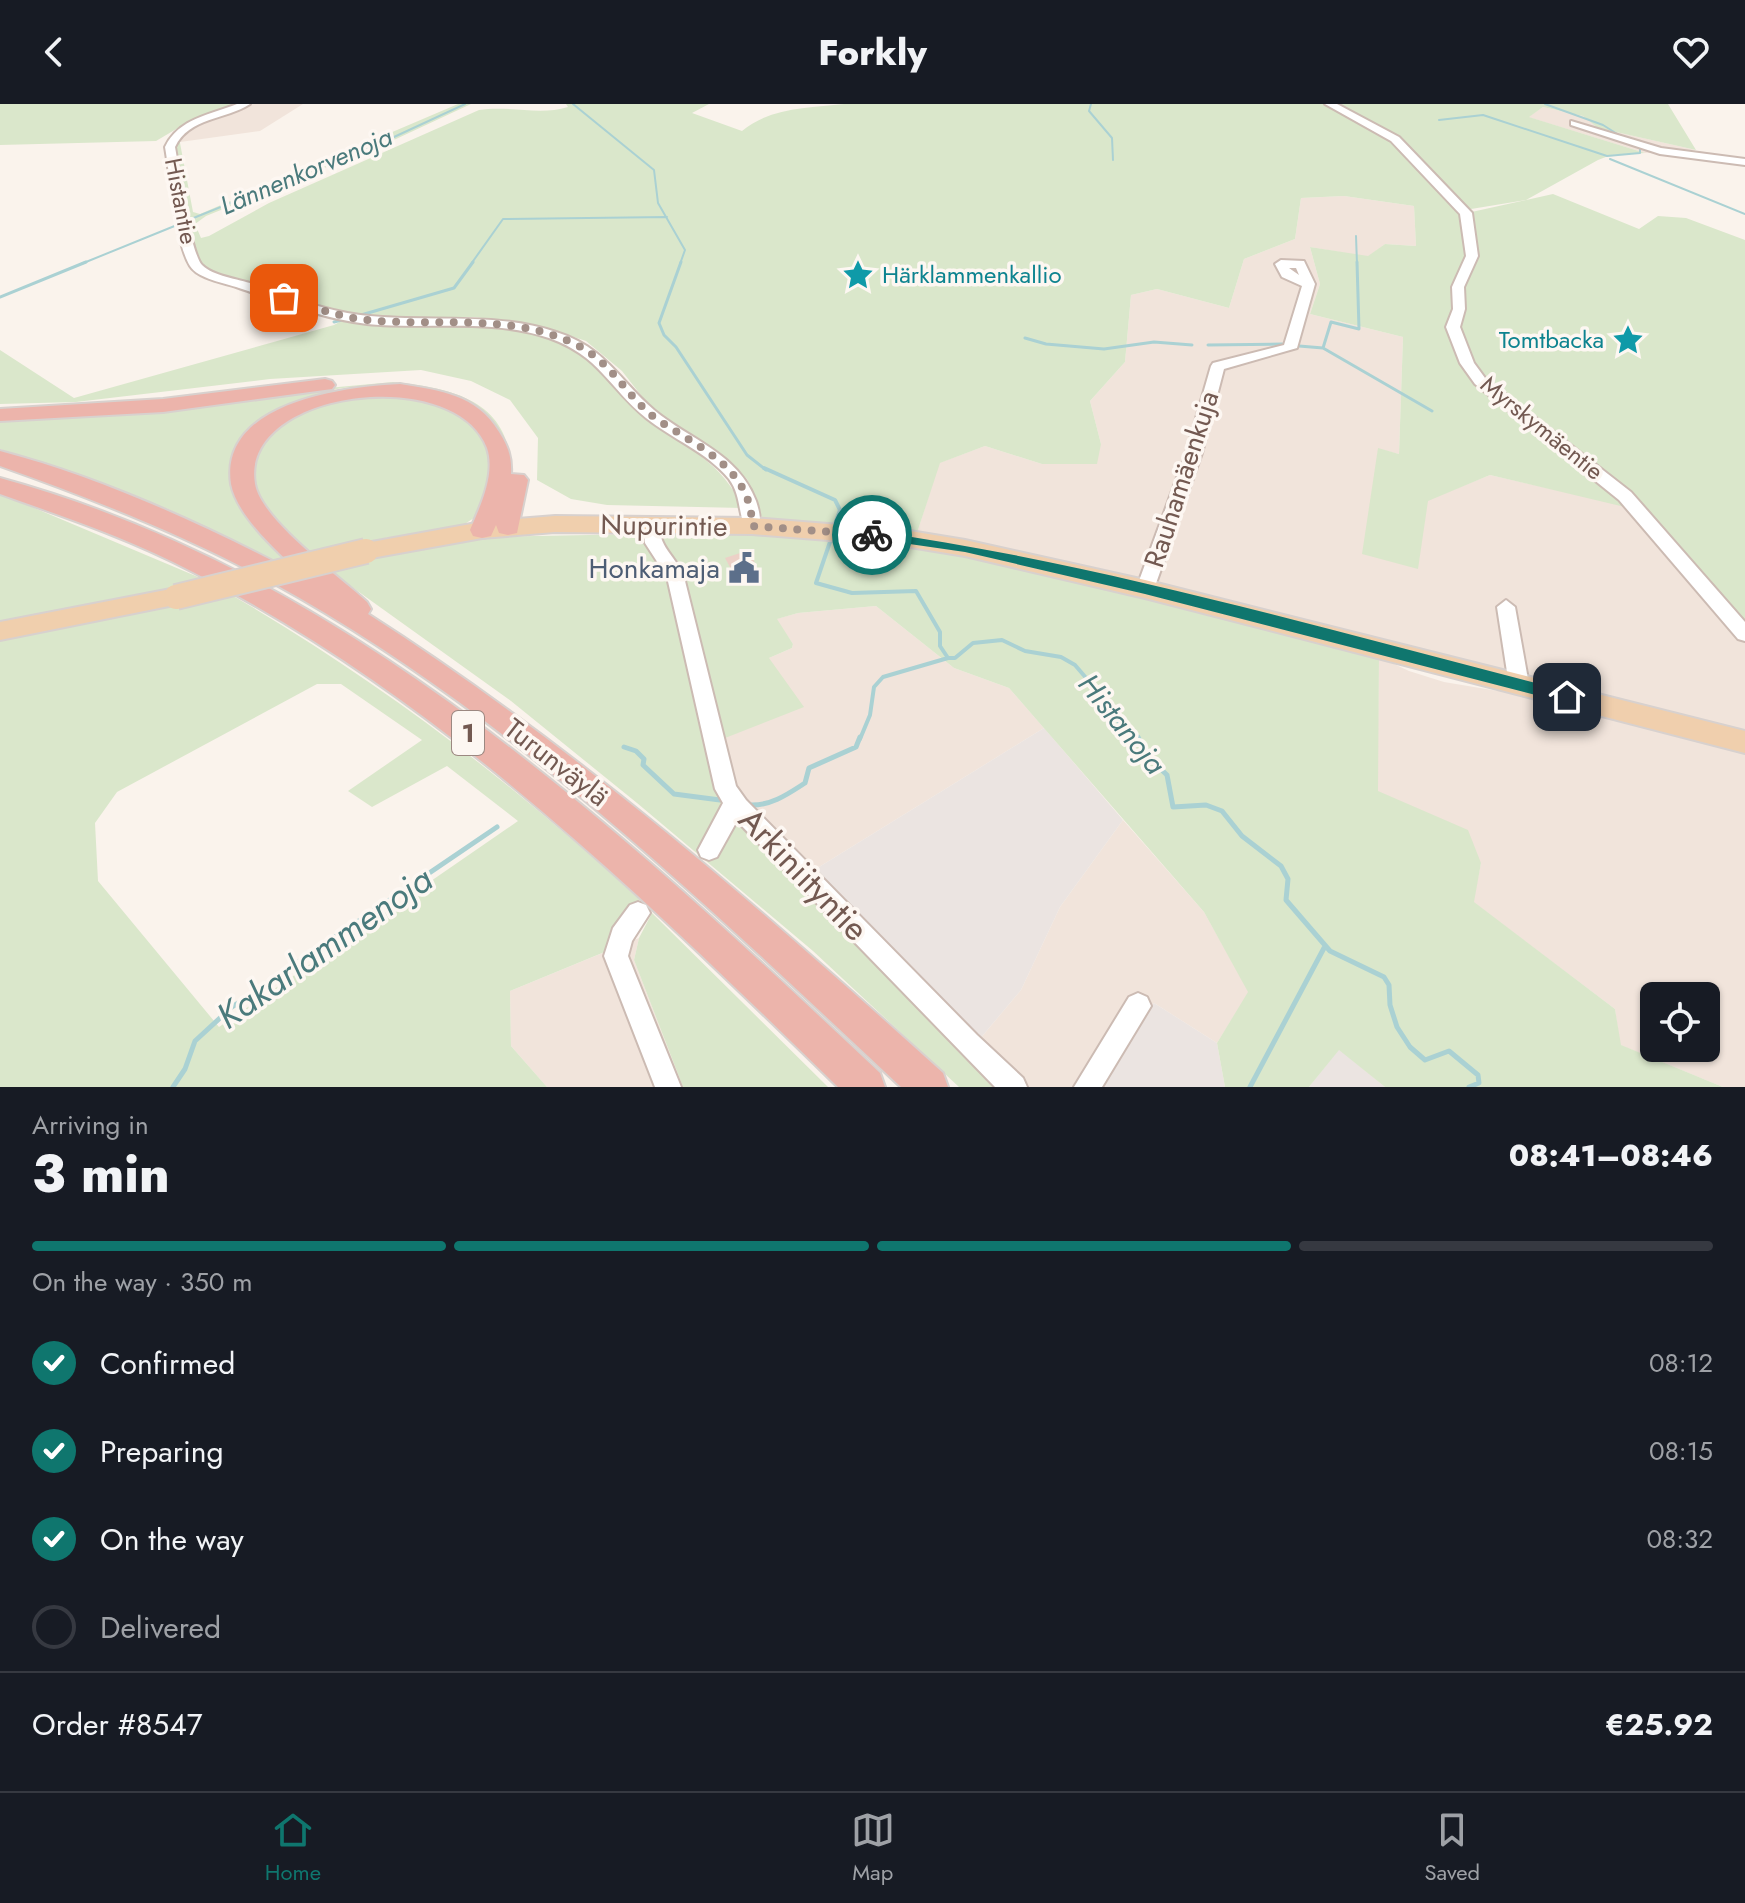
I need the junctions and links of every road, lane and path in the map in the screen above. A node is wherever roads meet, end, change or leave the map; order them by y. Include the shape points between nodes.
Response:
1 (245, 104) edge
2 (1330, 104) edge
3 (1574, 123) dead end
4 (1745, 162) edge
5 (1309, 284) dead end
6 (0, 415) edge
7 (0, 458) edge
8 (0, 486) edge
9 (652, 524) junction
10 (752, 526) junction
11 (495, 529) junction
12 (1145, 589) junction
13 (1506, 607) dead end
14 (0, 631) edge
15 (1745, 634) edge
16 (392, 642) junction
17 (1519, 685) junction
18 (1745, 742) edge
19 (734, 802) junction
20 (709, 850) dead end
21 (638, 913) dead end
22 (1138, 1006) dead end
23 (668, 1087) edge
24 (866, 1087) edge
25 (929, 1087) edge
26 (1014, 1087) edge
27 (1087, 1087) edge

1 - 10 street, Histantie via 192,124 171,141 196,266 346,316 519,327 575,344 606,365 656,419 731,472 752,507
2 - 15 street, Myrskymäentie via 1395,139 1466,213 1472,256 1458,287 1453,327 1480,381 1625,496
3 - 4 street via 1660,151
5 - 12 street, Rauhamäenkuja via 1290,348 1218,366 1194,453
6 - 11 highway via 173,406 350,382 437,384 494,411 514,443 518,468
7 - 16 highway, Turunväylä / 1 via 154,515 226,548
8 - 24 highway, Turunväylä / 1 via 130,531 202,565 359,656 475,738 585,826
9 - 10 main road, Nupurintie
9 - 11 main road, Nupurintie
9 - 19 street, Arkiniityntie via 652,545 676,581 726,789
10 - 12 main road, Nupurintie via 904,538
11 - 14 main road, Nupurintie, bridge via 366,551 176,597
11 - 16 highway via 500,472 492,432 443,398 396,389 325,396 283,415 250,444 243,484 266,522
12 - 17 main road, Nupurintie
13 - 17 street
16 - 25 highway, Turunväylä / 1 via 574,773 742,914
17 - 18 main road, Nupurintie
19 - 20 street
19 - 26 street, Arkiniityntie
21 - 23 street via 621,936 616,956
22 - 27 street

